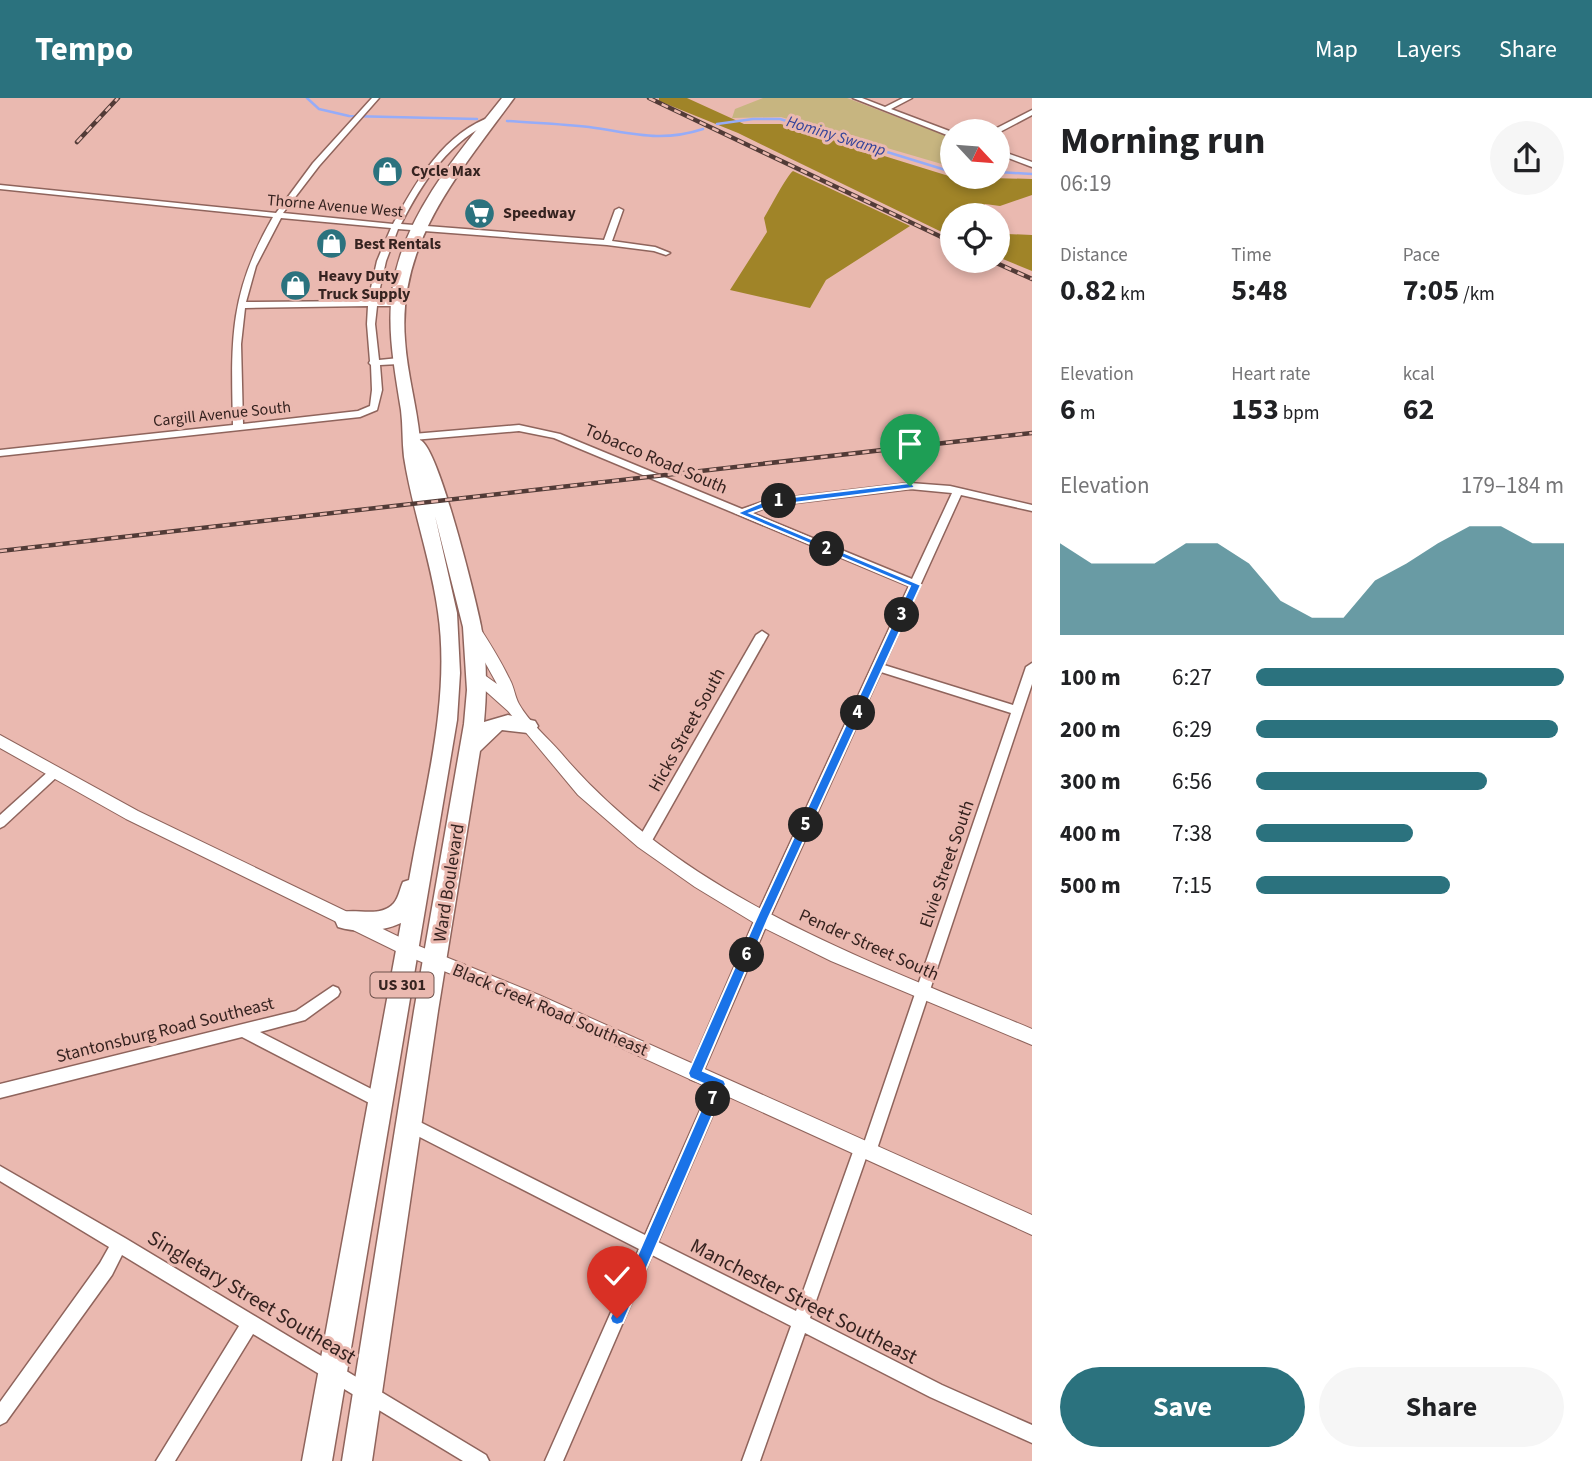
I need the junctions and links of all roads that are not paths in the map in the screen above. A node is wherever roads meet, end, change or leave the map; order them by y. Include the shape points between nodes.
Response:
1 (376, 98) edge
2 (508, 98) edge
3 (856, 98) edge
4 (909, 98) edge
5 (886, 110) junction
6 (1032, 112) edge
7 (493, 118) junction
8 (355, 121) joint
9 (1010, 123) edge
10 (940, 130) edge
11 (1010, 157) edge
12 (1032, 165) edge
13 (0, 187) edge
14 (619, 210) dead end
15 (279, 215) junction
16 (393, 226) junction
17 (416, 228) junction
18 (607, 243) junction
19 (666, 253) dead end
20 (397, 303) junction
21 (372, 304) junction
22 (241, 305) junction
23 (399, 361) junction
24 (373, 363) junction
25 (237, 428) junction
26 (413, 437) junction
27 (0, 453) edge
28 (958, 491) junction
29 (1032, 508) edge
30 (742, 513) junction
31 (916, 585) junction
32 (472, 627) junction
33 (761, 635) dead end
34 (450, 647) junction
35 (878, 667) junction
36 (1032, 667) edge
37 (476, 674) junction
38 (513, 707) junction
39 (1017, 711) junction
40 (528, 726) junction
41 (0, 741) edge
42 (443, 743) junction
43 (471, 747) junction
44 (55, 772) junction
45 (0, 823) edge
46 (644, 842) junction
47 (423, 865) junction
48 (762, 919) junction
49 (346, 920) junction
50 (423, 955) junction
51 (333, 992) dead end
52 (922, 992) junction
53 (244, 1031) junction
54 (1032, 1038) edge
55 (695, 1073) junction
56 (719, 1084) junction
57 (0, 1091) edge
58 (382, 1102) junction
59 (409, 1124) junction
60 (865, 1150) junction
61 (0, 1173) edge
62 (1032, 1225) edge
63 (391, 1235) junction
64 (119, 1243) junction
65 (649, 1246) junction
66 (800, 1322) junction
67 (250, 1323) junction
68 (333, 1371) junction
69 (369, 1393) junction
70 (0, 1416) edge
71 (1032, 1434) edge
72 (165, 1461) edge
73 (317, 1461) edge
74 (357, 1461) edge
75 (481, 1461) edge
76 (554, 1461) edge
77 (751, 1461) edge

1 - 8 street
2 - 7 highway, Ward Boulevard
3 - 5 street
4 - 5 street
5 - 10 street
6 - 9 street
7 - 16 street via 452,143
7 - 17 highway, Ward Boulevard via 435,194
8 - 15 street
11 - 12 street
13 - 15 street, Thorne Avenue West
14 - 18 street
15 - 16 street, Thorne Avenue West
15 - 22 street via 257,257
16 - 17 street, Thorne Avenue West
16 - 21 street
17 - 18 street, Thorne Avenue West
17 - 20 highway, Ward Boulevard
18 - 19 street, Thorne Avenue West
20 - 21 street
20 - 23 highway, Ward Boulevard
21 - 22 street
21 - 24 street
22 - 25 street
23 - 24 street
23 - 26 highway, Ward Boulevard
24 - 25 street, Cargill Avenue South via 377,399 369,411
25 - 27 street, Cargill Avenue South
26 - 30 street, Tobacco Road South via 507,428 539,431
26 - 32 highway, Ward Boulevard / US 301 via 423,448 432,472
26 - 34 highway, Ward Boulevard / US 301 via 412,455 446,602
28 - 29 street
28 - 30 street via 889,487 768,503
28 - 31 street
30 - 31 street, Tobacco Road South
31 - 35 street
32 - 37 highway, Ward Boulevard / US 301
32 - 38 street, Pender Street South
33 - 46 street, Hicks Street South
34 - 37 highway
34 - 42 highway, Ward Boulevard / US 301
35 - 39 street
35 - 48 street
36 - 39 street, Elvie Street South
37 - 38 street, Pender Street South
37 - 43 highway, Ward Boulevard / US 301
38 - 40 street, Pender Street South
39 - 52 street, Elvie Street South
40 - 43 highway via 511,721 494,724
40 - 46 street, Pender Street South via 584,791
41 - 44 street, Black Creek Road Southeast
42 - 47 highway, Ward Boulevard / US 301
42 - 50 highway via 446,804
43 - 50 highway, Ward Boulevard / US 301
44 - 45 street
44 - 49 street, Black Creek Road Southeast
46 - 48 street, Pender Street South
47 - 49 highway via 412,878 409,901 397,915 378,921
47 - 50 highway, Ward Boulevard / US 301
48 - 52 street, Pender Street South
48 - 55 street
49 - 50 street, Black Creek Road Southeast
50 - 55 street, Black Creek Road Southeast
50 - 58 highway, Ward Boulevard / US 301
50 - 59 highway, Ward Boulevard / US 301
50 - 63 highway via 390,1172
51 - 53 street, Stantonsburg Road Southeast via 300,1016
52 - 54 street, Pender Street South
52 - 60 street, Elvie Street South
53 - 57 street, Stantonsburg Road Southeast
53 - 58 street
55 - 56 street, Black Creek Road Southeast
56 - 60 street, Black Creek Road Southeast
56 - 65 street
58 - 68 highway, Ward Boulevard / US 301
59 - 63 highway, Ward Boulevard / US 301
59 - 65 street, Manchester Street Southeast
60 - 62 street, Black Creek Road Southeast
60 - 66 street, Elvie Street South
61 - 64 street, Singletary Street Southeast
63 - 69 highway, Ward Boulevard / US 301
64 - 67 street, Singletary Street Southeast
64 - 70 street via 106,1269
65 - 66 street, Manchester Street Southeast
65 - 76 street
66 - 71 street, Manchester Street Southeast
66 - 77 street, Elvie Street South
67 - 68 street, Singletary Street Southeast
67 - 72 street
68 - 69 street, Singletary Street Southeast
68 - 73 highway, Ward Boulevard / US 301
69 - 74 highway, Ward Boulevard / US 301
69 - 75 street, Singletary Street Southeast

